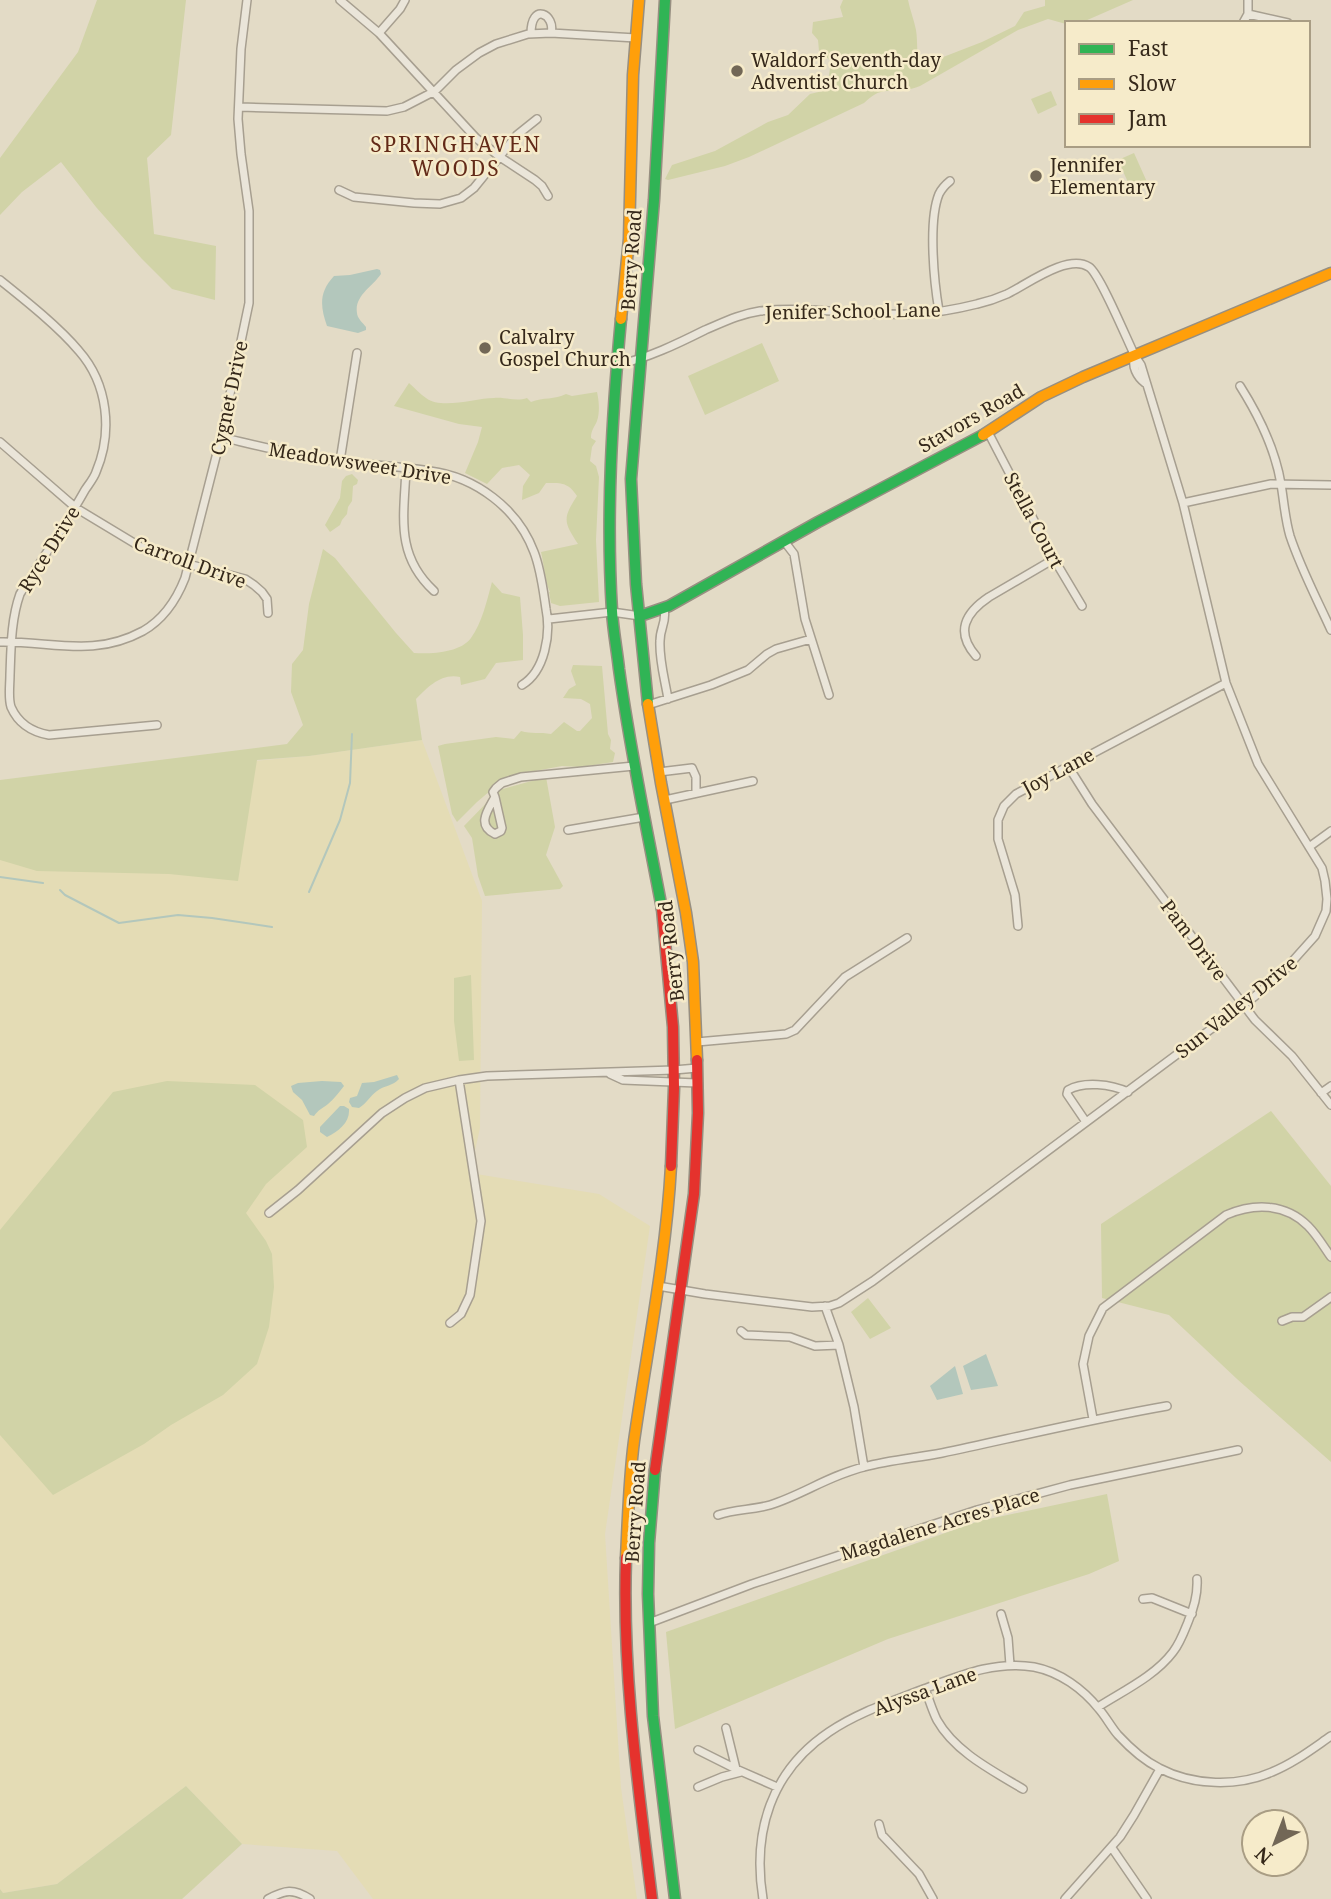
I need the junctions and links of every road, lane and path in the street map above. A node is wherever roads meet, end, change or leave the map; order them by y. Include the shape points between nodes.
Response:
1 (247, 0) edge
2 (340, 0) edge
3 (405, 0) edge
4 (639, 0) edge
5 (665, 0) edge
6 (1248, 0) edge
7 (1248, 14) junction
8 (1244, 21) edge
9 (1279, 21) edge
10 (379, 33) junction
11 (551, 33) junction
12 (531, 34) junction
13 (636, 38) junction
14 (435, 91) junction
15 (240, 107) junction
16 (537, 119) dead end
17 (500, 157) junction
18 (950, 181) dead end
19 (339, 190) dead end
20 (548, 196) dead end
21 (1331, 273) edge
22 (0, 280) edge
23 (939, 311) junction
24 (357, 354) dead end
25 (1135, 356) junction
26 (641, 359) junction
27 (617, 365) junction
28 (1240, 386) dead end
29 (988, 432) junction
30 (221, 438) junction
31 (0, 442) edge
32 (340, 461) junction
33 (406, 469) junction
34 (1281, 484) junction
35 (1331, 485) edge
36 (1183, 503) junction
37 (76, 508) junction
38 (784, 541) junction
39 (1054, 559) junction
40 (188, 564) junction
41 (434, 591) dead end
42 (1082, 606) dead end
43 (664, 608) junction
44 (612, 612) junction
45 (268, 613) dead end
46 (640, 616) junction
47 (549, 619) junction
48 (1331, 630) edge
49 (811, 639) junction
50 (0, 642) edge
51 (12, 642) junction
52 (976, 656) dead end
53 (1226, 683) junction
54 (522, 685) dead end
55 (829, 695) dead end
56 (668, 699) junction
57 (648, 705) junction
58 (157, 726) dead end
59 (635, 766) junction
60 (1068, 766) junction
61 (659, 772) junction
62 (754, 781) dead end
63 (696, 793) junction
64 (495, 797) dead end
65 (664, 800) junction
66 (644, 817) junction
67 (568, 830) dead end
68 (1331, 831) edge
69 (1309, 847) junction
70 (1017, 926) dead end
71 (906, 938) dead end
72 (1244, 1004) junction
73 (697, 1042) junction
74 (698, 1068) junction
75 (674, 1076) junction
76 (459, 1080) junction
77 (698, 1083) junction
78 (1331, 1086) edge
79 (1128, 1092) junction
80 (1321, 1093) junction
81 (1331, 1105) edge
82 (1086, 1122) junction
83 (269, 1213) dead end
84 (1331, 1257) edge
85 (658, 1286) junction
86 (680, 1290) junction
87 (1331, 1297) edge
88 (825, 1306) junction
89 (1282, 1321) dead end
90 (450, 1323) dead end
91 (741, 1331) dead end
92 (839, 1345) junction
93 (1167, 1406) dead end
94 (1093, 1419) junction
95 (1238, 1450) dead end
96 (864, 1466) junction
97 (718, 1515) dead end
98 (1197, 1579) dead end
99 (1143, 1599) dead end
100 (1001, 1614) dead end
101 (1192, 1614) junction
102 (649, 1624) junction
103 (1010, 1665) junction
104 (925, 1689) junction
105 (1098, 1707) junction
106 (726, 1728) dead end
107 (1331, 1735) edge
108 (698, 1750) dead end
109 (1160, 1769) junction
110 (739, 1770) junction
111 (698, 1787) dead end
112 (777, 1787) junction
113 (1023, 1789) dead end
114 (879, 1824) dead end
115 (1112, 1848) junction
116 (268, 1899) edge
117 (310, 1899) edge
118 (652, 1899) edge
119 (675, 1899) edge
120 (763, 1899) edge
121 (933, 1899) edge
122 (1065, 1899) edge
123 (1147, 1899) edge

1 - 15 street, Cygnet Drive
2 - 10 street
3 - 10 street
4 - 13 main road, Berry Road
5 - 26 main road, Berry Road
6 - 7 street
7 - 8 street
7 - 9 street
10 - 14 street
11 - 12 street
11 - 12 street via 550,20 540,15 531,20
11 - 13 street
12 - 14 street via 479,53
13 - 27 main road, Berry Road via 629,239
14 - 15 street via 387,111
14 - 17 street via 476,138
15 - 30 street, Cygnet Drive via 249,211 249,303
16 - 17 street
17 - 19 street via 474,188 461,198 440,204 354,197
17 - 20 street via 535,180
18 - 23 street via 938,197 932,236
21 - 25 main road, Stavors Road
22 - 37 street, Ryce Drive via 80,352 96,376 106,418 102,452
23 - 25 street, Jenifer School Lane via 1008,294 1049,271 1077,263 1088,266 1099,280
23 - 26 street, Jenifer School Lane via 744,314
24 - 32 street
25 - 29 main road, Stavors Road via 1041,397
25 - 36 street, Sun Valley Drive via 1133,362 1146,383
26 - 27 street, Jenifer School Lane
26 - 46 main road, Berry Road via 631,479
27 - 44 main road, Berry Road via 610,503
28 - 34 street via 1264,429
29 - 38 main road, Stavors Road
29 - 39 street, Stella Court
30 - 32 street, Meadowsweet Drive
30 - 40 street, Cygnet Drive
31 - 37 street, Carroll Drive
32 - 33 street, Meadowsweet Drive
33 - 41 street via 403,536 417,570
33 - 47 street, Meadowsweet Drive via 459,478 506,508 533,550
34 - 35 street
34 - 36 street
34 - 48 street via 1291,537
36 - 53 street, Sun Valley Drive
37 - 40 street, Carroll Drive via 139,546
37 - 51 street, Ryce Drive via 20,594
38 - 43 main road, Stavors Road
38 - 49 street via 794,554
39 - 42 street, Stella Court
39 - 52 street via 972,611 964,627 968,647
40 - 45 street, Carroll Drive via 245,579 267,599
40 - 51 street, Cygnet Drive via 167,613 127,640 97,647
43 - 46 main road, Stavors Road
43 - 56 street via 660,650
44 - 46 street
44 - 47 street
44 - 59 main road, Berry Road
46 - 57 main road, Berry Road
47 - 54 street, Meadowsweet Drive via 537,670
49 - 55 street
49 - 56 street via 776,649 748,670
50 - 51 street, Cygnet Drive
51 - 58 street, Ryce Drive via 10,703 16,716 37,733
53 - 60 street, Joy Lane
53 - 69 street, Sun Valley Drive via 1258,764
56 - 57 street
57 - 61 main road, Berry Road
59 - 64 street via 521,777 498,786
59 - 66 main road, Berry Road
60 - 70 street, Joy Lane via 1016,794 998,820 998,839 1015,895
60 - 72 street, Pam Drive
61 - 63 street via 692,768
61 - 65 main road, Berry Road
62 - 63 street
63 - 65 street
65 - 73 main road, Berry Road via 693,962
66 - 67 street
66 - 75 main road, Berry Road via 664,921
68 - 69 street
69 - 72 street, Sun Valley Drive via 1325,881 1327,900 1321,925 1281,975
71 - 73 street via 845,977 795,1030
72 - 79 street, Sun Valley Drive
72 - 80 street, Pam Drive
73 - 74 main road, Berry Road
74 - 75 street
74 - 77 main road, Berry Road
75 - 76 street via 606,1072
75 - 77 street
75 - 85 main road, Berry Road via 671,1170
76 - 83 street via 425,1088 382,1113
76 - 90 street via 481,1221 470,1295 461,1314
77 - 86 main road, Berry Road via 694,1194
78 - 80 street
79 - 82 street, Sun Valley Drive
79 - 82 street via 1107,1086 1068,1090
80 - 81 street, Pam Drive
82 - 88 street, Sun Valley Drive via 870,1284
84 - 94 street via 1308,1226 1285,1212 1244,1208 1226,1215 1103,1308 1094,1322 1083,1364
85 - 86 street, Sun Valley Drive
85 - 118 main road, Berry Road via 634,1444 625,1592 632,1734
86 - 88 street, Sun Valley Drive
86 - 102 main road, Berry Road via 655,1468
87 - 89 street via 1303,1317
88 - 92 street
91 - 92 street via 790,1337 815,1346
92 - 96 street
93 - 94 street
94 - 96 street
95 - 102 street, Magdalene Acres Place via 1070,1485 977,1510 752,1584
96 - 97 street via 768,1506
98 - 101 street
99 - 101 street via 1152,1598
100 - 103 street
101 - 105 street via 1165,1661
102 - 119 main road, Berry Road via 653,1716
103 - 104 street, Alyssa Lane via 967,1673
103 - 105 street, Alyssa Lane via 1036,1667 1062,1677
104 - 112 street, Alyssa Lane via 830,1731 801,1756
104 - 113 street via 938,1721 955,1741
105 - 109 street, Alyssa Lane via 1123,1740
106 - 110 street
107 - 109 street, Alyssa Lane via 1258,1778 1209,1782
108 - 110 street
109 - 115 street
110 - 111 street
110 - 112 street
112 - 120 street, Alyssa Lane via 760,1843
114 - 121 street via 882,1835 919,1874
115 - 122 street
115 - 123 street
116 - 117 street via 286,1891

